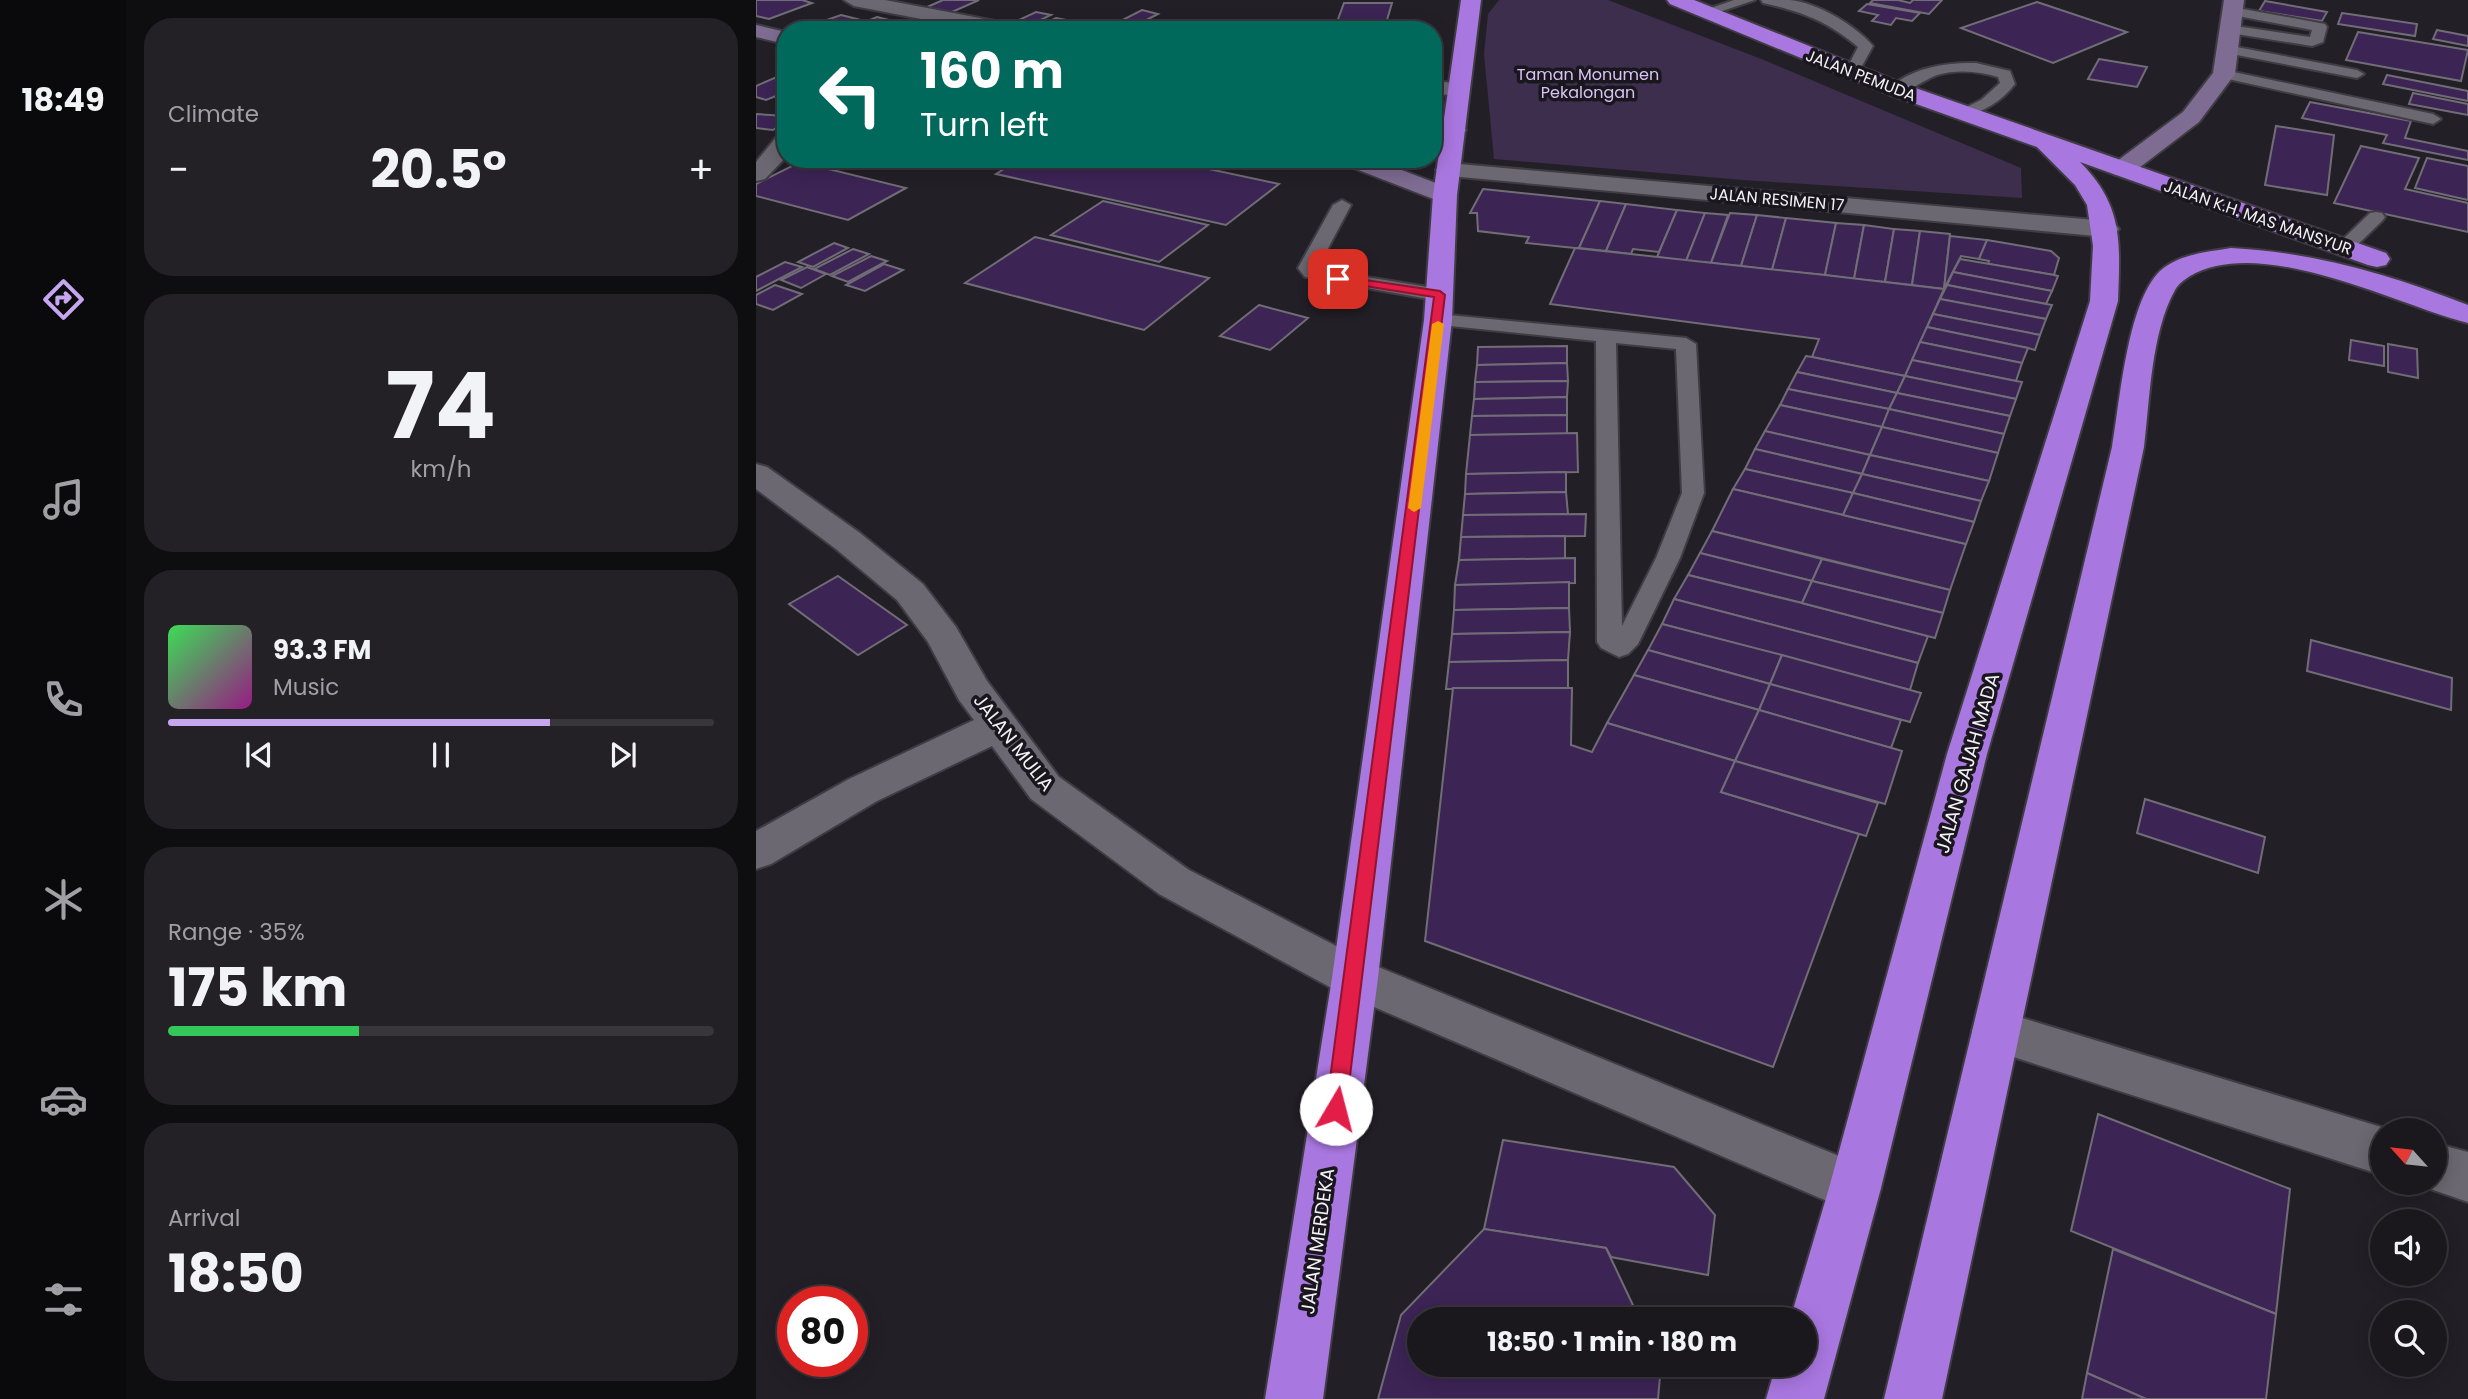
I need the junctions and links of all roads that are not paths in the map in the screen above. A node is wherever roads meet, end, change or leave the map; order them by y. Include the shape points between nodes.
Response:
1 (854, 0) edge
2 (1471, 0) edge
3 (1677, 0) edge
4 (1748, 0) edge
5 (1768, 0) edge
6 (980, 5) dead end
7 (1704, 13) junction
8 (950, 19) junction
9 (961, 21) edge
10 (2230, 22) edge
11 (756, 31) edge
12 (777, 36) edge
13 (1852, 72) junction
14 (2224, 74) junction
15 (2357, 75) dead end
16 (1446, 88) edge
17 (1896, 89) junction
18 (1962, 113) junction
19 (2433, 119) dead end
20 (1443, 133) edge
21 (2048, 144) junction
22 (777, 152) edge
23 (1387, 168) edge
24 (2122, 169) junction
25 (756, 174) edge
26 (1446, 183) junction
27 (1342, 205) dead end
28 (2376, 217) dead end
29 (2106, 229) junction
30 (2345, 247) junction
31 (2468, 291) edge
32 (1439, 307) junction
33 (2468, 314) edge
34 (1606, 337) junction
35 (2086, 364) junction
36 (2140, 375) junction
37 (756, 474) edge
38 (1000, 725) junction
39 (756, 852) edge
40 (1355, 978) junction
41 (1996, 1031) junction
42 (2370, 1147) edge
43 (2447, 1171) edge
44 (2468, 1177) edge
45 (1855, 1188) junction
46 (1294, 1399) edge
47 (1795, 1399) edge
48 (1913, 1399) edge

1 - 8 street
2 - 16 highway, JALAN MERDEKA
3 - 7 highway, JALAN PEMUDA
4 - 7 lane
5 - 13 lane via 1806,8 1850,32 1866,46
6 - 8 street
7 - 13 highway, JALAN PEMUDA
8 - 9 street
10 - 10 lane via 2320,27 2312,42
10 - 14 street
10 - 15 lane
11 - 12 street
13 - 17 highway, JALAN PEMUDA
14 - 19 lane
14 - 24 street via 2191,117
16 - 20 highway, JALAN MERDEKA
17 - 18 highway, JALAN PEMUDA
17 - 18 lane via 1911,79 1959,65 2005,74 2008,84 1986,103
18 - 21 highway, JALAN PEMUDA
20 - 26 highway, JALAN MERDEKA
21 - 24 highway, JALAN K.H. MAS MANSYUR
21 - 29 highway, JALAN GAJAH MADA via 2093,192
22 - 25 street
23 - 26 street
24 - 30 highway, JALAN K.H. MAS MANSYUR
26 - 29 street, JALAN RESIMEN 17
26 - 32 highway, JALAN MERDEKA
27 - 32 lane via 1307,268 1311,273
28 - 30 lane
29 - 35 highway, JALAN GAJAH MADA via 2104,302
30 - 31 highway, JALAN K.H. MAS MANSYUR
32 - 34 lane
32 - 40 highway, JALAN MERDEKA
33 - 36 highway, JALAN K.H. MAS MANSYUR via 2350,273 2282,260 2208,259 2170,278 2152,310
34 - 34 lane via 1610,642 1619,648 1629,638 1668,558 1693,493 1686,344
35 - 36 highway
35 - 45 highway, JALAN GAJAH MADA via 1967,754
36 - 41 highway, JALAN K.H. MAS MANSYUR via 2128,447
37 - 38 street, JALAN MULIA via 910,592
38 - 39 street via 863,790
38 - 40 street, JALAN MULIA via 1045,788 1174,882
40 - 45 street, JALAN MULIA
40 - 46 highway, JALAN MERDEKA
41 - 42 street
41 - 48 highway, JALAN K.H. MAS MANSYUR
43 - 44 street
45 - 47 highway, JALAN GAJAH MADA

